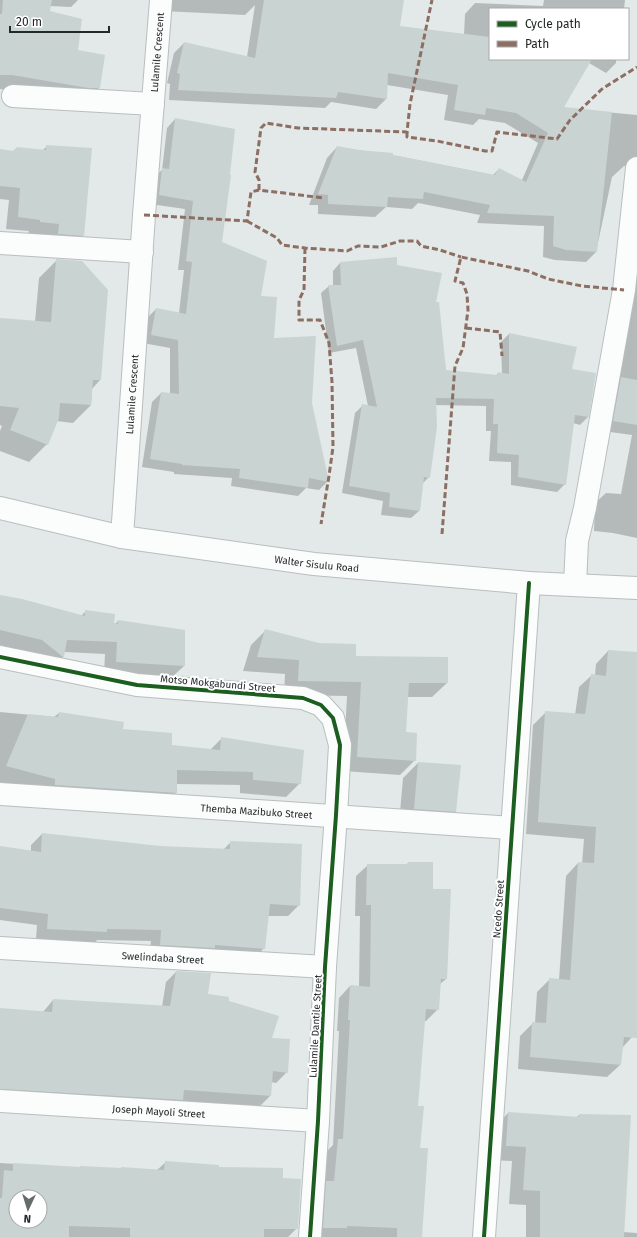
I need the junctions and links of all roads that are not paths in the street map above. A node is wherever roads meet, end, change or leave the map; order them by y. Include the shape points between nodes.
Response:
1 (162, 0) edge
2 (13, 96) dead end
3 (153, 104) junction
4 (637, 168) edge
5 (0, 243) edge
6 (142, 252) junction
7 (0, 508) edge
8 (122, 537) junction
9 (529, 583) junction
10 (575, 585) junction
11 (637, 588) edge
12 (0, 657) edge
13 (0, 794) edge
14 (336, 815) junction
15 (512, 828) junction
16 (0, 948) edge
17 (325, 967) junction
18 (0, 1101) edge
19 (318, 1122) junction
20 (310, 1237) edge
21 (484, 1237) edge

1 - 3 street, Lulamile Crescent
2 - 3 street, Lulamile Crescent
3 - 6 street, Lulamile Crescent
4 - 10 street via 624,290 577,541
5 - 6 street
6 - 8 street, Lulamile Crescent
7 - 8 street, Walter Sisulu Road
8 - 9 street, Walter Sisulu Road via 314,564
9 - 10 street, Walter Sisulu Road
9 - 15 street, Ncedo Street
10 - 11 street, Walter Sisulu Road
12 - 14 street, Motso Mokgabundi Street via 137,685 303,698 321,705 333,718 340,745
13 - 14 street, Themba Mazibuko Street
14 - 15 street, Themba Mazibuko Street
14 - 17 street, Lulamile Dantile Street
15 - 21 street, Ncedo Street
16 - 17 street, Swelindaba Street
17 - 19 street, Lulamile Dantile Street
18 - 19 street, Joseph Mayoli Street
19 - 20 street, Lulamile Dantile Street

